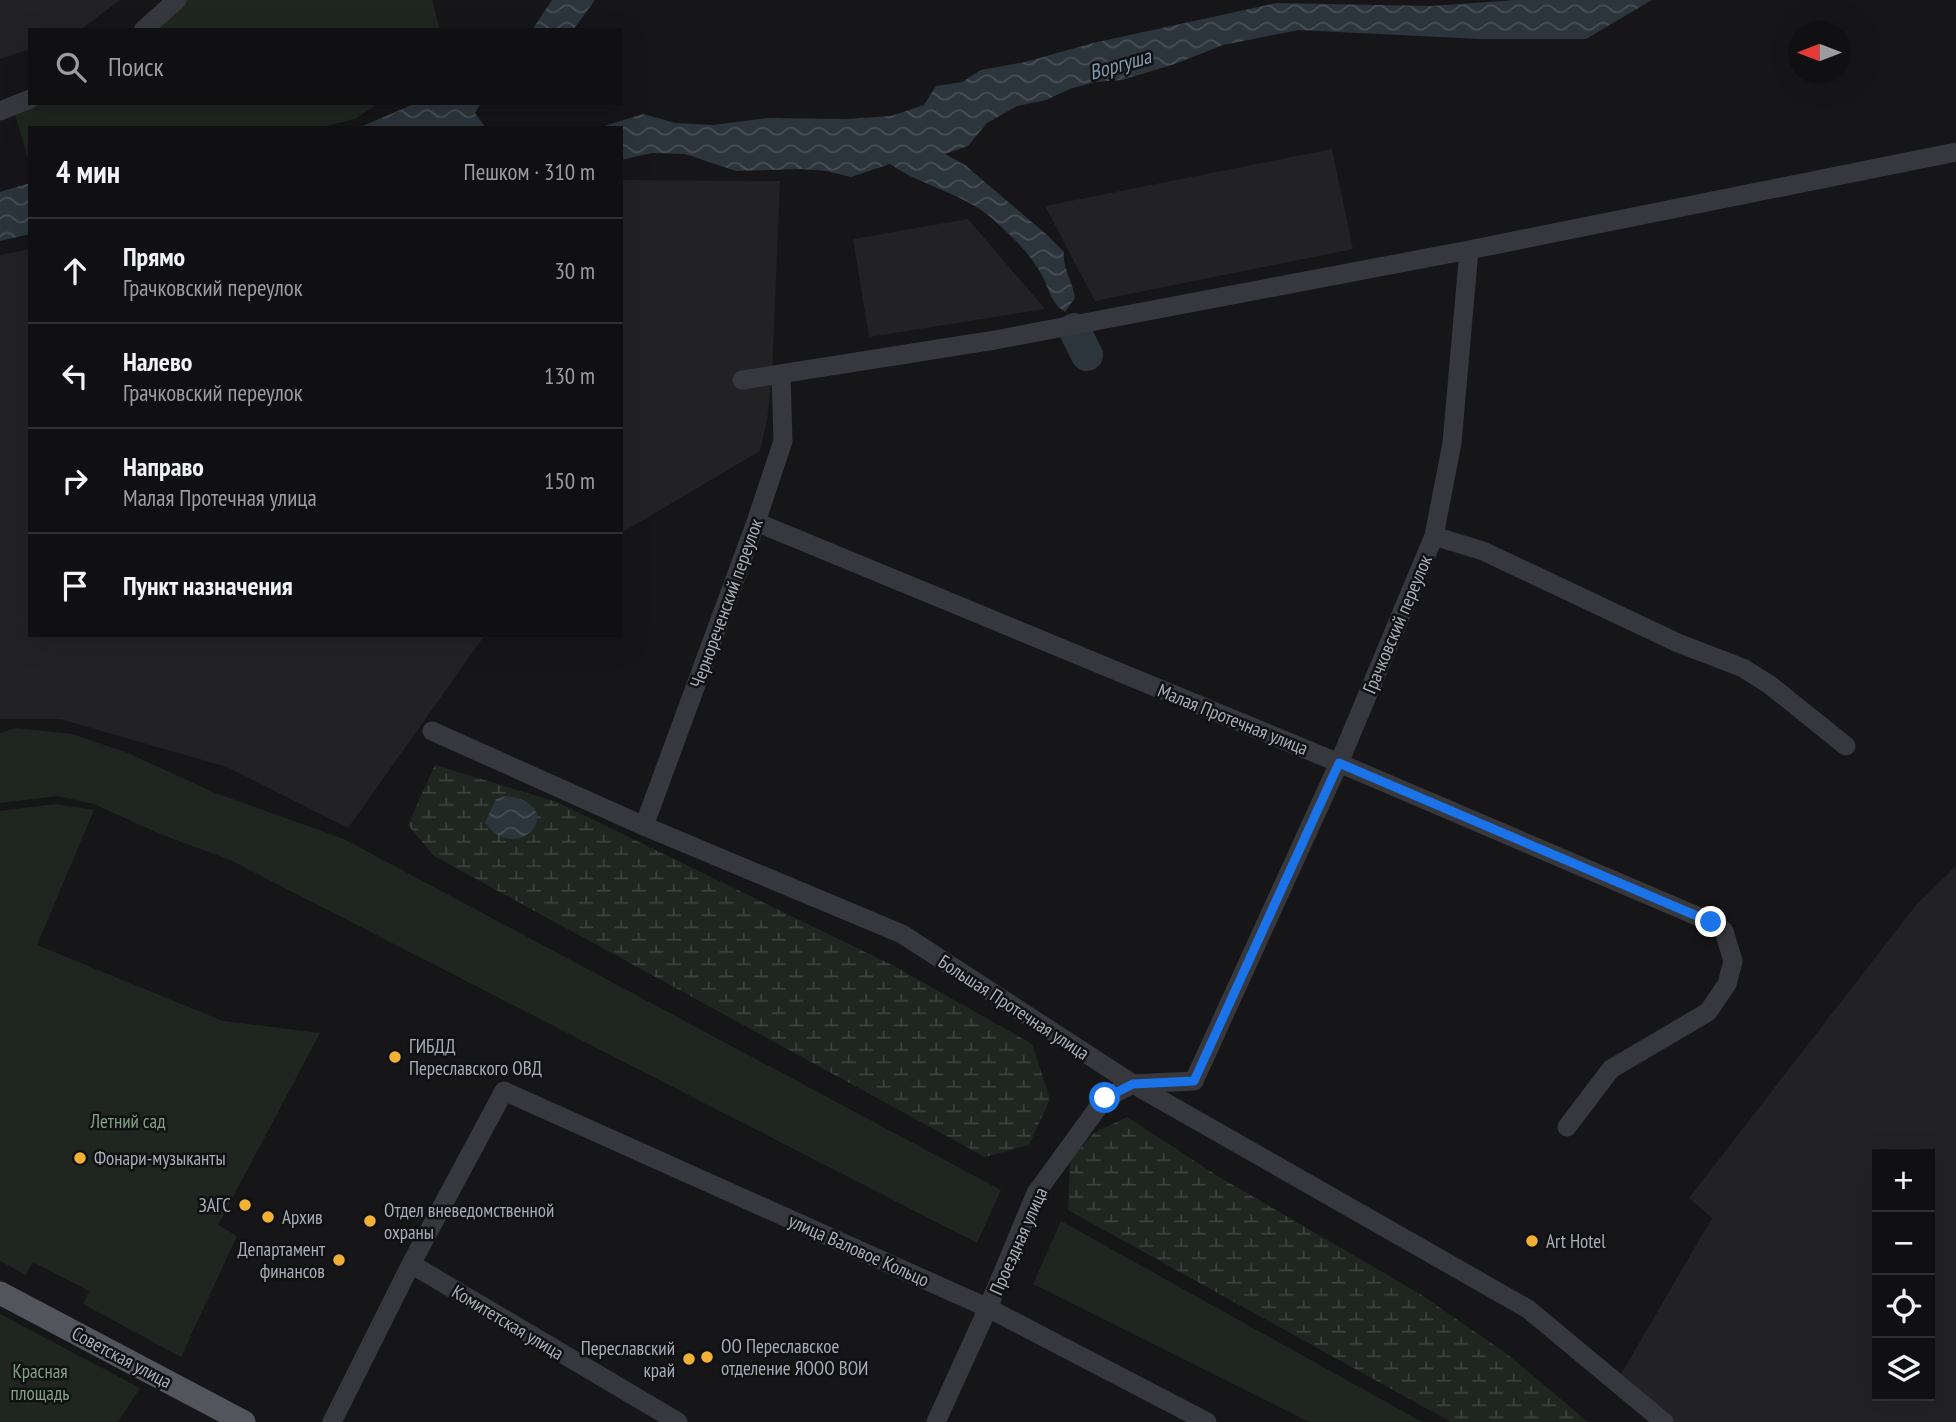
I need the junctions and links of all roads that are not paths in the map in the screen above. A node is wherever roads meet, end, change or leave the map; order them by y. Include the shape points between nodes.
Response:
1 (177, 0) edge
2 (146, 28) edge
3 (28, 100) edge
4 (0, 111) edge
5 (1956, 152) edge
6 (1469, 250) junction
7 (781, 374) junction
8 (742, 380) dead end
9 (757, 522) junction
10 (1434, 536) junction
11 (432, 731) dead end
12 (1846, 746) dead end
13 (1339, 763) junction
14 (644, 826) junction
15 (1133, 1084) junction
16 (1567, 1127) dead end
17 (411, 1264) junction
18 (0, 1293) edge
19 (988, 1308) junction
20 (1662, 1421) edge
21 (244, 1422) edge
22 (332, 1422) edge
23 (678, 1422) edge
24 (936, 1422) edge
25 (1207, 1422) edge

1 - 2 street
3 - 4 street
5 - 6 street
6 - 7 street via 995,340
6 - 10 street via 1452,443
7 - 8 street
7 - 9 street, Чернореченский переулок via 783,441
9 - 13 street, Малая Протечная улица
9 - 14 street, Чернореченский переулок
10 - 12 street, Грачковский переулок via 1483,551 1678,643 1744,668
10 - 13 street, Грачковский переулок
11 - 14 street, Большая Протечная улица
13 - 15 street, Грачковский переулок via 1194,1081
13 - 16 street, Малая Протечная улица via 1724,931 1733,961 1727,984 1709,1012 1611,1069
14 - 15 street, Большая Протечная улица via 902,934
15 - 19 street, Проездная улица via 1105,1098 1036,1193
15 - 20 street, Большая Протечная улица via 1528,1309
17 - 19 street, улица Валовое Кольцо via 504,1091
17 - 22 street
17 - 23 street, Комитетская улица
18 - 21 main road, Советская улица
19 - 24 street, Проездная улица
19 - 25 street, улица Валовое Кольцо

